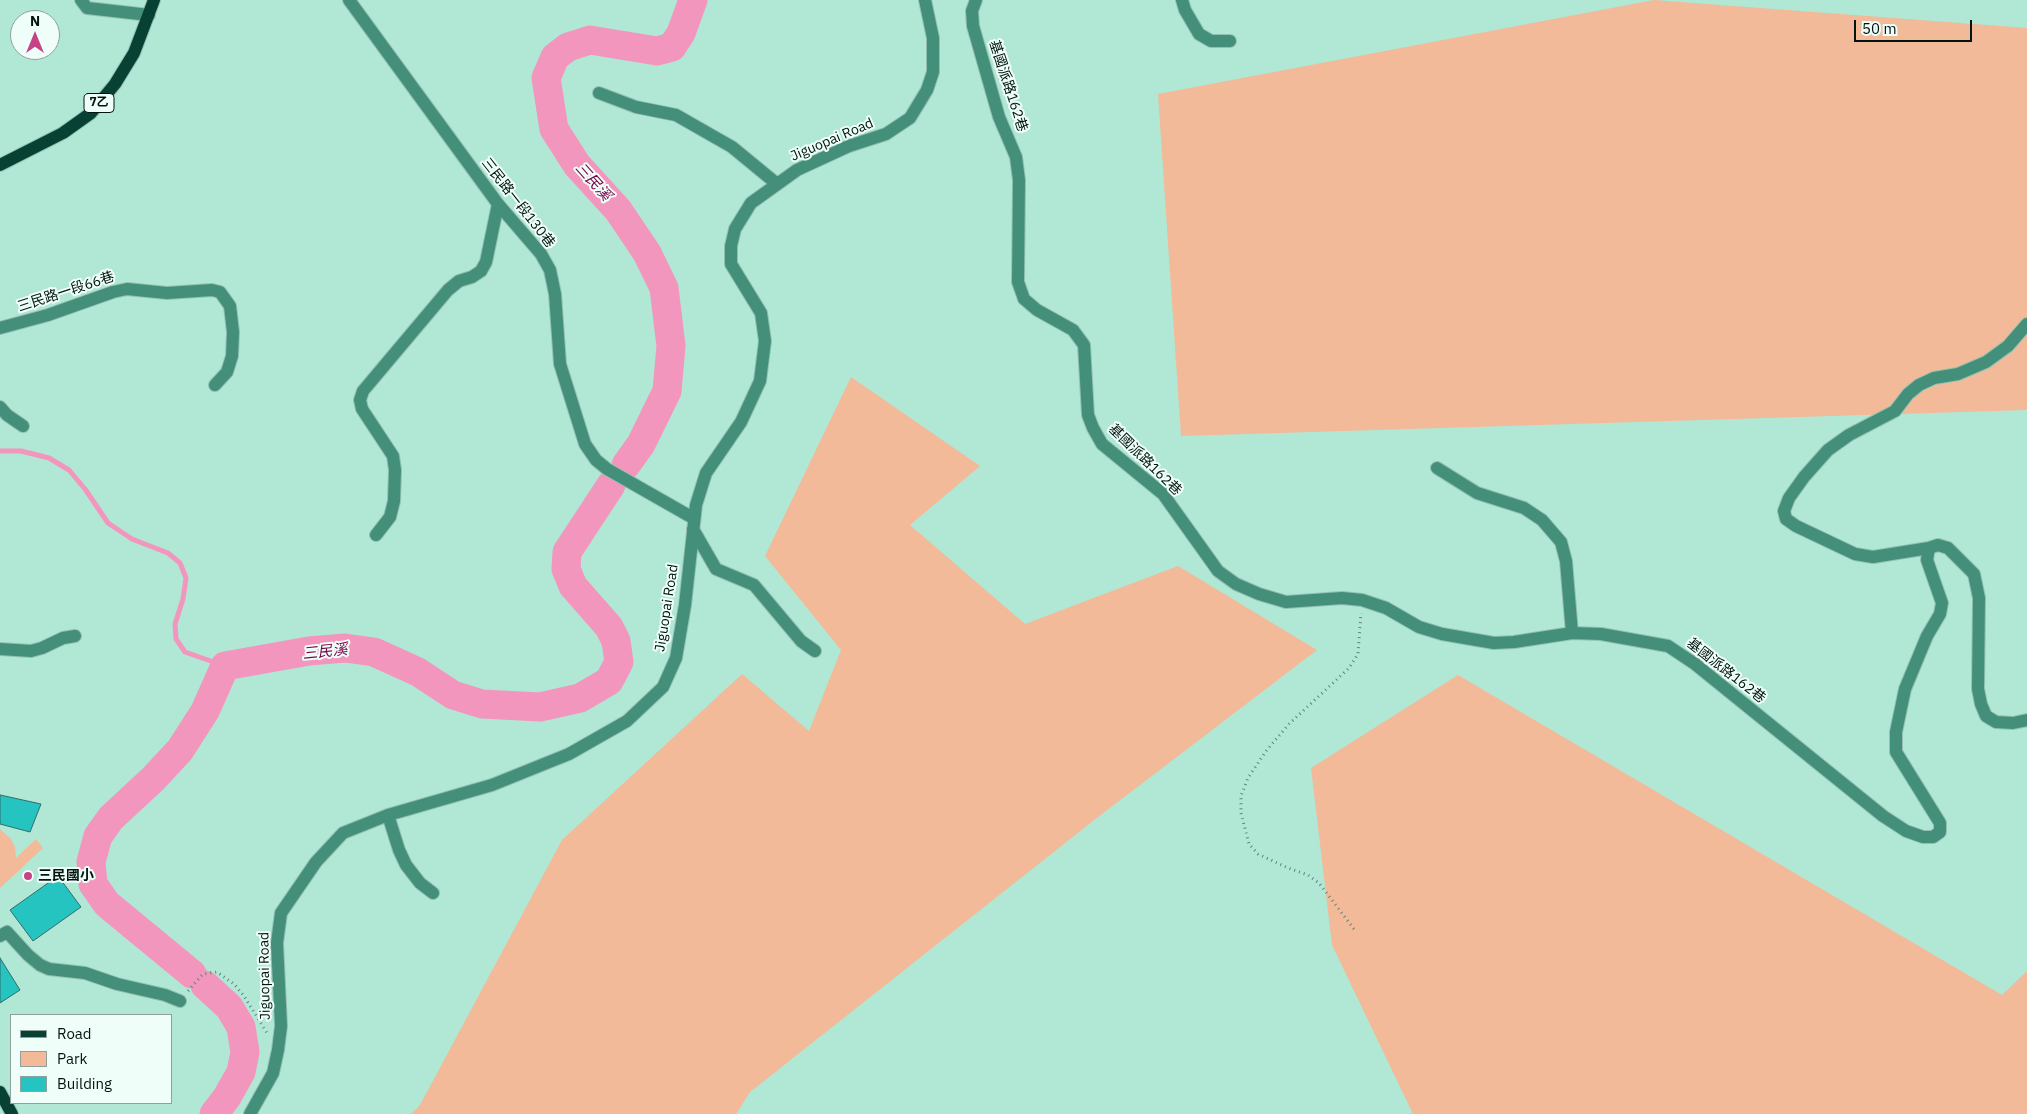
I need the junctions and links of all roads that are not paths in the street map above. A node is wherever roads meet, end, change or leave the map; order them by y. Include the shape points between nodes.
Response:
1 (81, 0) edge
2 (154, 0) edge
3 (349, 0) edge
4 (925, 0) edge
5 (976, 0) edge
6 (1182, 0) edge
7 (149, 15) junction
8 (1230, 41) dead end
9 (599, 92) dead end
10 (0, 164) edge
11 (777, 184) junction
12 (498, 204) junction
13 (2027, 324) edge
14 (0, 328) edge
15 (215, 385) dead end
16 (0, 407) edge
17 (23, 426) dead end
18 (1437, 468) dead end
19 (693, 524) junction
20 (376, 535) dead end
21 (1929, 548) junction
22 (1572, 633) junction
23 (75, 636) dead end
24 (0, 649) edge
25 (815, 651) dead end
26 (2027, 720) edge
27 (388, 815) junction
28 (433, 893) dead end
29 (0, 936) edge
30 (180, 1001) road end
31 (0, 1092) edge
32 (12, 1114) edge
33 (250, 1114) edge

1 - 7 street via 87,8
2 - 7 main road, 7乙
3 - 12 street, 三民路一段130巷
4 - 11 street, Jiguopai Road via 932,38 933,72 927,90 910,118 886,134 796,170
5 - 22 street, 基國派路162巷 via 972,12 973,26 999,117 1016,157 1019,180 1018,282 1024,299 1073,330 1084,345 1088,415 1102,444 1163,494 1218,571 1236,584 1286,602 1342,598 1362,600 1386,608 1419,627 1470,639 1514,642
6 - 8 street via 1199,34 1211,40
7 - 10 main road, 7乙 via 134,52 115,84 91,113 63,133
9 - 11 street via 636,108 676,115 732,148
11 - 19 street, Jiguopai Road via 751,203 736,229 731,246 731,264 761,313 764,341 760,381 741,422 706,474
12 - 19 street, 三民路一段130巷 via 541,254 550,270 560,364 585,444 607,469
12 - 20 street via 486,262 481,271 448,290 363,391 362,409 393,456 395,470 390,517
13 - 21 street via 2008,346 1986,362 1918,385 1895,411 1828,450 1794,491 1784,511 1786,519 1796,526 1855,554 1872,557
14 - 15 street, 三民路一段66巷 via 127,289 167,293 220,292 230,306 232,356 227,372
16 - 17 street
18 - 22 street via 1477,493 1524,508 1542,520 1561,542 1566,561
19 - 25 street via 716,569 754,585 801,640
19 - 27 street, Jiguopai Road via 676,658 663,687 627,721 569,754 492,784
21 - 22 street, 基國派路162巷 via 1927,560 1942,603 1940,614 1905,689 1896,732 1896,752 1940,823 1940,832 1933,837 1906,831 1883,816 1695,664 1668,646 1600,634
21 - 26 street via 1938,545 1948,548 1974,574 1979,598 1978,689 1986,716 1996,722
23 - 24 street via 31,651
27 - 28 street via 406,865
27 - 33 street, Jiguopai Road via 342,833 316,862 281,913 277,943 281,1026 278,1050 273,1073
29 - 30 street via 7,932 28,955 49,969 85,973
31 - 32 main road

